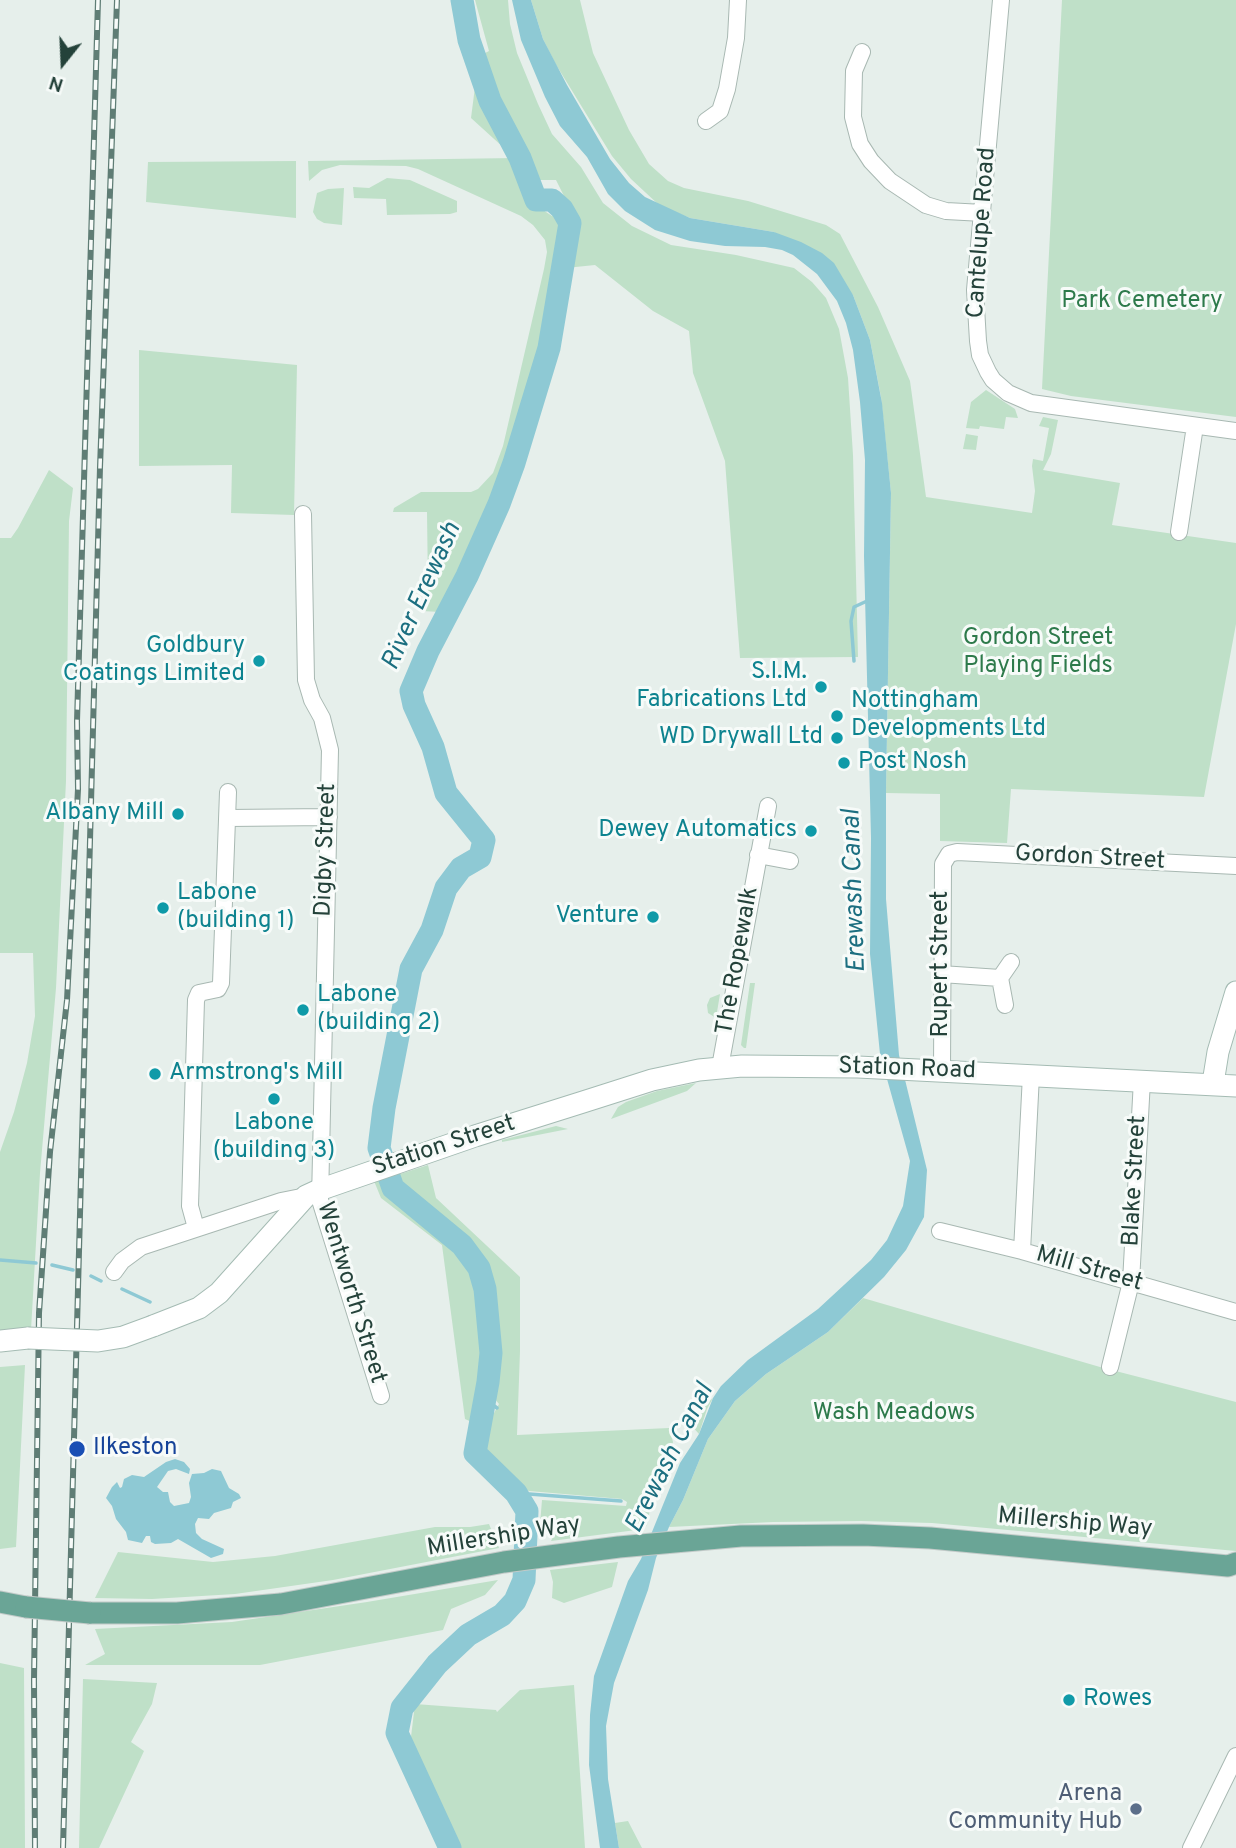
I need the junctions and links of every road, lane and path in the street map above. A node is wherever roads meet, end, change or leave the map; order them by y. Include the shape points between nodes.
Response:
1 (738, 0) edge
2 (1001, 0) edge
3 (862, 52) dead end
4 (706, 121) dead end
5 (983, 213) junction
6 (1195, 426) junction
7 (1236, 431) edge
8 (303, 514) dead end
9 (1179, 531) dead end
10 (228, 792) dead end
11 (768, 806) dead end
12 (329, 817) junction
13 (228, 818) junction
14 (758, 855) junction
15 (945, 857) joint
16 (789, 860) dead end
17 (1236, 866) edge
18 (1011, 962) dead end
19 (941, 974) junction
20 (1000, 978) junction
21 (1236, 992) edge
22 (1005, 1005) dead end
23 (720, 1067) junction
24 (942, 1072) junction
25 (1031, 1075) junction
26 (1142, 1080) junction
27 (1213, 1083) junction
28 (1236, 1086) edge
29 (583, 1102) joint
30 (312, 1193) junction
31 (196, 1228) junction
32 (940, 1231) dead end
33 (1022, 1251) junction
34 (114, 1272) dead end
35 (1131, 1282) junction
36 (1236, 1312) edge
37 (0, 1341) edge
38 (1110, 1367) dead end
39 (381, 1396) dead end
40 (1233, 1568) edge
41 (0, 1602) edge
42 (1236, 1755) edge
43 (1229, 1786) edge
44 (1191, 1848) edge

1 - 4 street via 727,89 720,111
2 - 5 street, Cantelupe Road
3 - 5 street via 854,71 853,117 860,144 871,161 890,181 926,205
5 - 6 street, Cantelupe Road via 975,290 977,329 984,363 999,386 1031,403
6 - 7 street, Cantelupe Road
6 - 9 street
8 - 12 street, Digby Street via 304,666 308,691 322,718 330,750
10 - 13 street
11 - 14 street, The Ropewalk
12 - 13 street
12 - 30 street, Digby Street
13 - 31 street via 221,983 218,989 199,993 196,1000 190,1206
14 - 16 street, The Ropewalk
14 - 23 street, The Ropewalk
15 - 17 street, Gordon Street via 957,852
15 - 19 street, Rupert Street
18 - 20 street
19 - 20 street
19 - 24 street, Rupert Street
20 - 22 street
21 - 27 street
23 - 24 street, Station Road
23 - 29 street, Station Road via 652,1080
24 - 25 street, Station Road
25 - 26 street, Station Road
25 - 33 street
26 - 27 street, Station Road
26 - 35 street, Blake Street
27 - 28 street, Station Road
29 - 30 street, Station Street
30 - 31 street, Station Street
30 - 37 street, Station Street, bridge via 219,1293 199,1308 122,1337 98,1341
30 - 39 street, Wentworth Street via 320,1200
31 - 34 street, Station Street via 141,1247
32 - 33 street, Mill Street
33 - 35 street, Mill Street
35 - 36 street, Mill Street
35 - 38 street, Blake Street
40 - 41 main road, Millership Way, bridge via 917,1537 792,1535 619,1547 504,1562 281,1604 190,1613 90,1613
42 - 43 street
43 - 44 street

